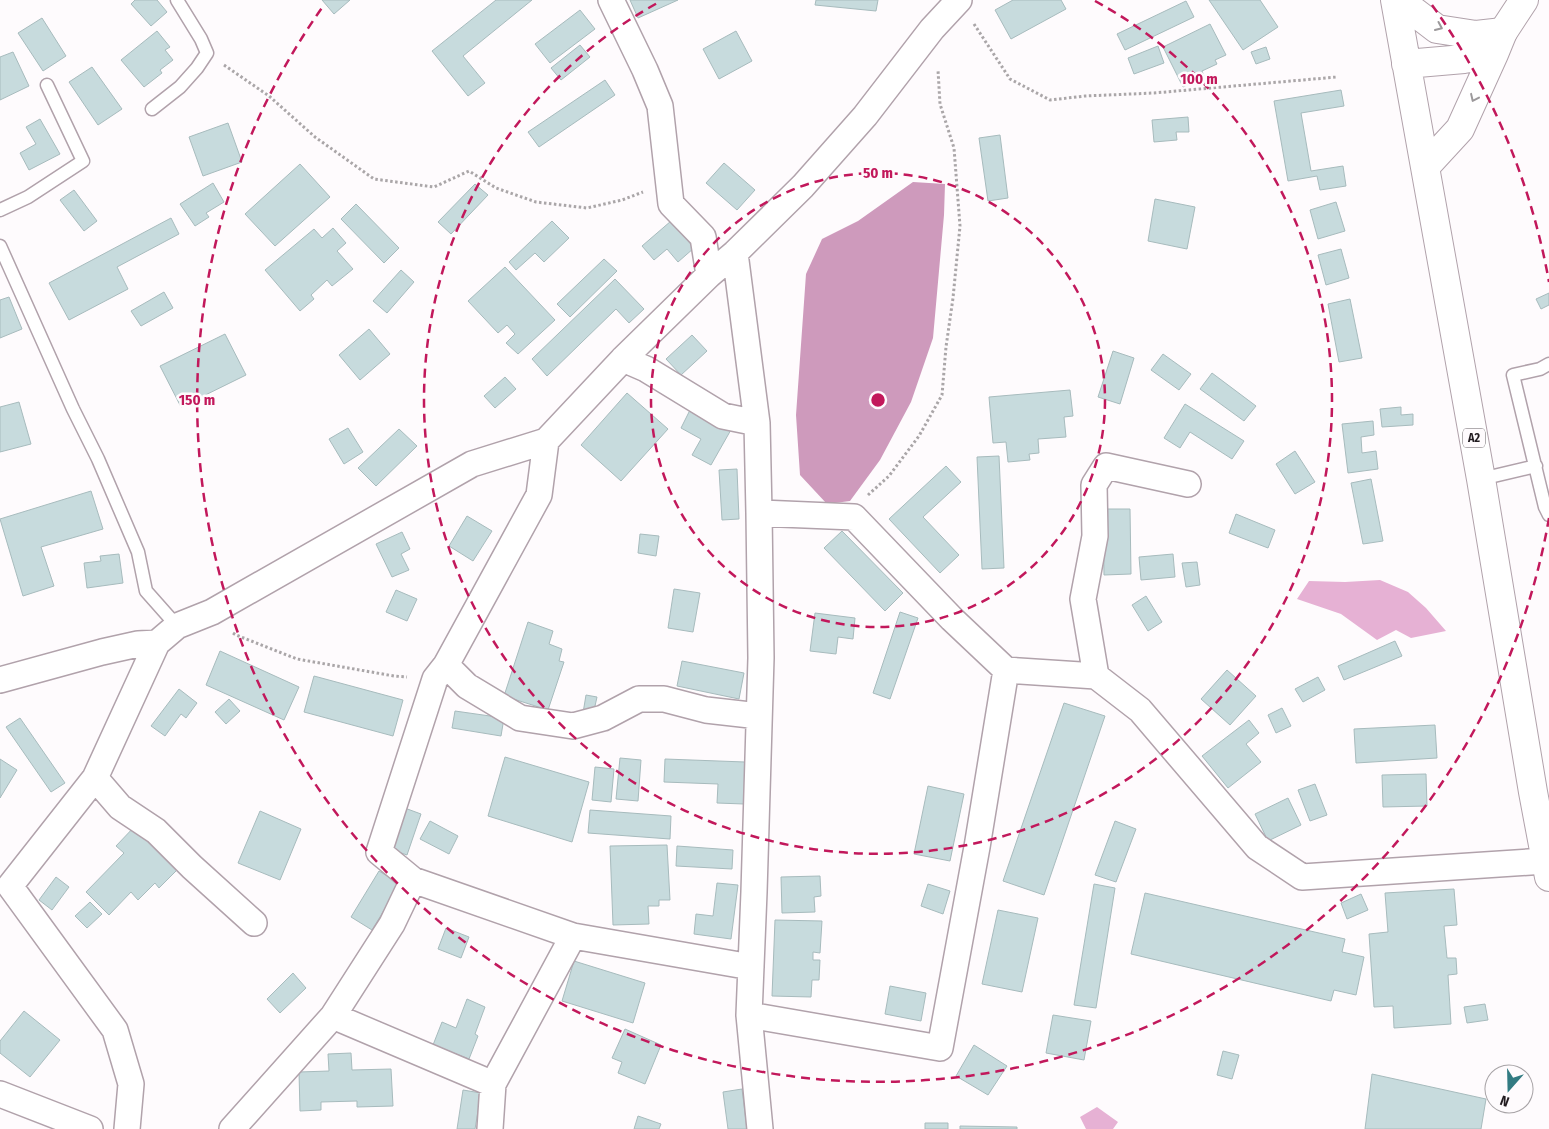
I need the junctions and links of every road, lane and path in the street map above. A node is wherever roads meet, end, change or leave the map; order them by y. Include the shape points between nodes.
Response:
1 (177, 0) edge
2 (611, 0) edge
3 (958, 0) edge
4 (1397, 0) edge
5 (1524, 0) edge
6 (932, 29) junction
7 (1499, 43) junction
8 (207, 53) junction
9 (1406, 64) junction
10 (1337, 77) dead end
11 (47, 85) dead end
12 (152, 109) dead end
13 (1425, 167) junction
14 (671, 204) junction
15 (0, 210) edge
16 (0, 246) edge
17 (735, 253) junction
18 (709, 275) junction
19 (623, 358) junction
20 (1549, 364) edge
21 (758, 423) junction
22 (546, 441) junction
23 (1536, 466) junction
24 (1481, 479) junction
25 (1188, 484) dead end
26 (759, 513) junction
27 (1549, 515) edge
28 (854, 517) junction
29 (212, 612) junction
30 (176, 626) junction
31 (157, 643) junction
32 (1006, 670) junction
33 (440, 672) junction
34 (1096, 676) junction
35 (0, 680) edge
36 (759, 716) junction
37 (95, 778) junction
38 (1547, 869) edge
39 (414, 880) junction
40 (254, 923) dead end
41 (573, 936) junction
42 (751, 967) junction
43 (749, 1015) junction
44 (333, 1016) junction
45 (493, 1084) junction
46 (0, 1094) edge
47 (90, 1129) edge
48 (126, 1129) edge
49 (232, 1129) edge
50 (490, 1129) edge
51 (760, 1129) edge

1 - 8 lane
2 - 14 street via 660,106
3 - 6 street
3 - 10 path via 1010,79 1050,100
4 -> 7 main road via 1437,29 1476,35
4 - 9 main road, A2
5 - 7 main road
6 - 17 street via 865,116 803,186
6 - 28 path via 940,104 954,148 960,226 942,395 919,436 888,476 866,497
7 - 9 main road via 1464,59
7 -> 13 main road via 1460,129
8 - 12 lane via 180,87
8 - 14 path via 269,96 315,137 374,179 434,187 469,172 496,188 536,202 587,208 622,200 648,189
9 - 13 main road, A2
11 - 15 lane via 84,161
13 - 24 main road, A2
14 - 18 street via 703,237
16 - 30 lane via 138,552 146,591
17 - 18 street
17 - 21 street
18 - 19 street
19 - 21 street via 723,416
19 - 22 street
20 - 23 lane via 1513,375
21 - 26 street
22 - 29 street via 472,464
22 - 33 street via 540,495
23 - 24 lane
23 - 27 lane
24 - 38 main road, A2
25 - 34 street via 1106,466 1094,486 1095,536 1083,599
26 - 28 street
26 - 36 street
28 - 32 street
29 - 30 street
29 - 33 path via 236,635 297,659 394,676
30 - 31 street
31 - 35 street via 102,652
31 - 37 street
32 - 34 street
32 - 43 street via 940,1048
33 - 36 street via 520,718 573,726 603,718 639,699 664,699 706,710
33 - 39 street via 379,852
34 - 38 street via 1140,710 1257,847 1302,877
36 - 42 street
37 - 40 street via 120,807 156,831
37 - 48 street via 10,886 115,1030 131,1084
39 - 41 street
39 - 44 street via 392,924
41 - 42 street
41 - 45 street
42 - 43 street
43 - 51 street
44 - 45 street
44 - 49 street
45 - 50 street
46 - 47 street

